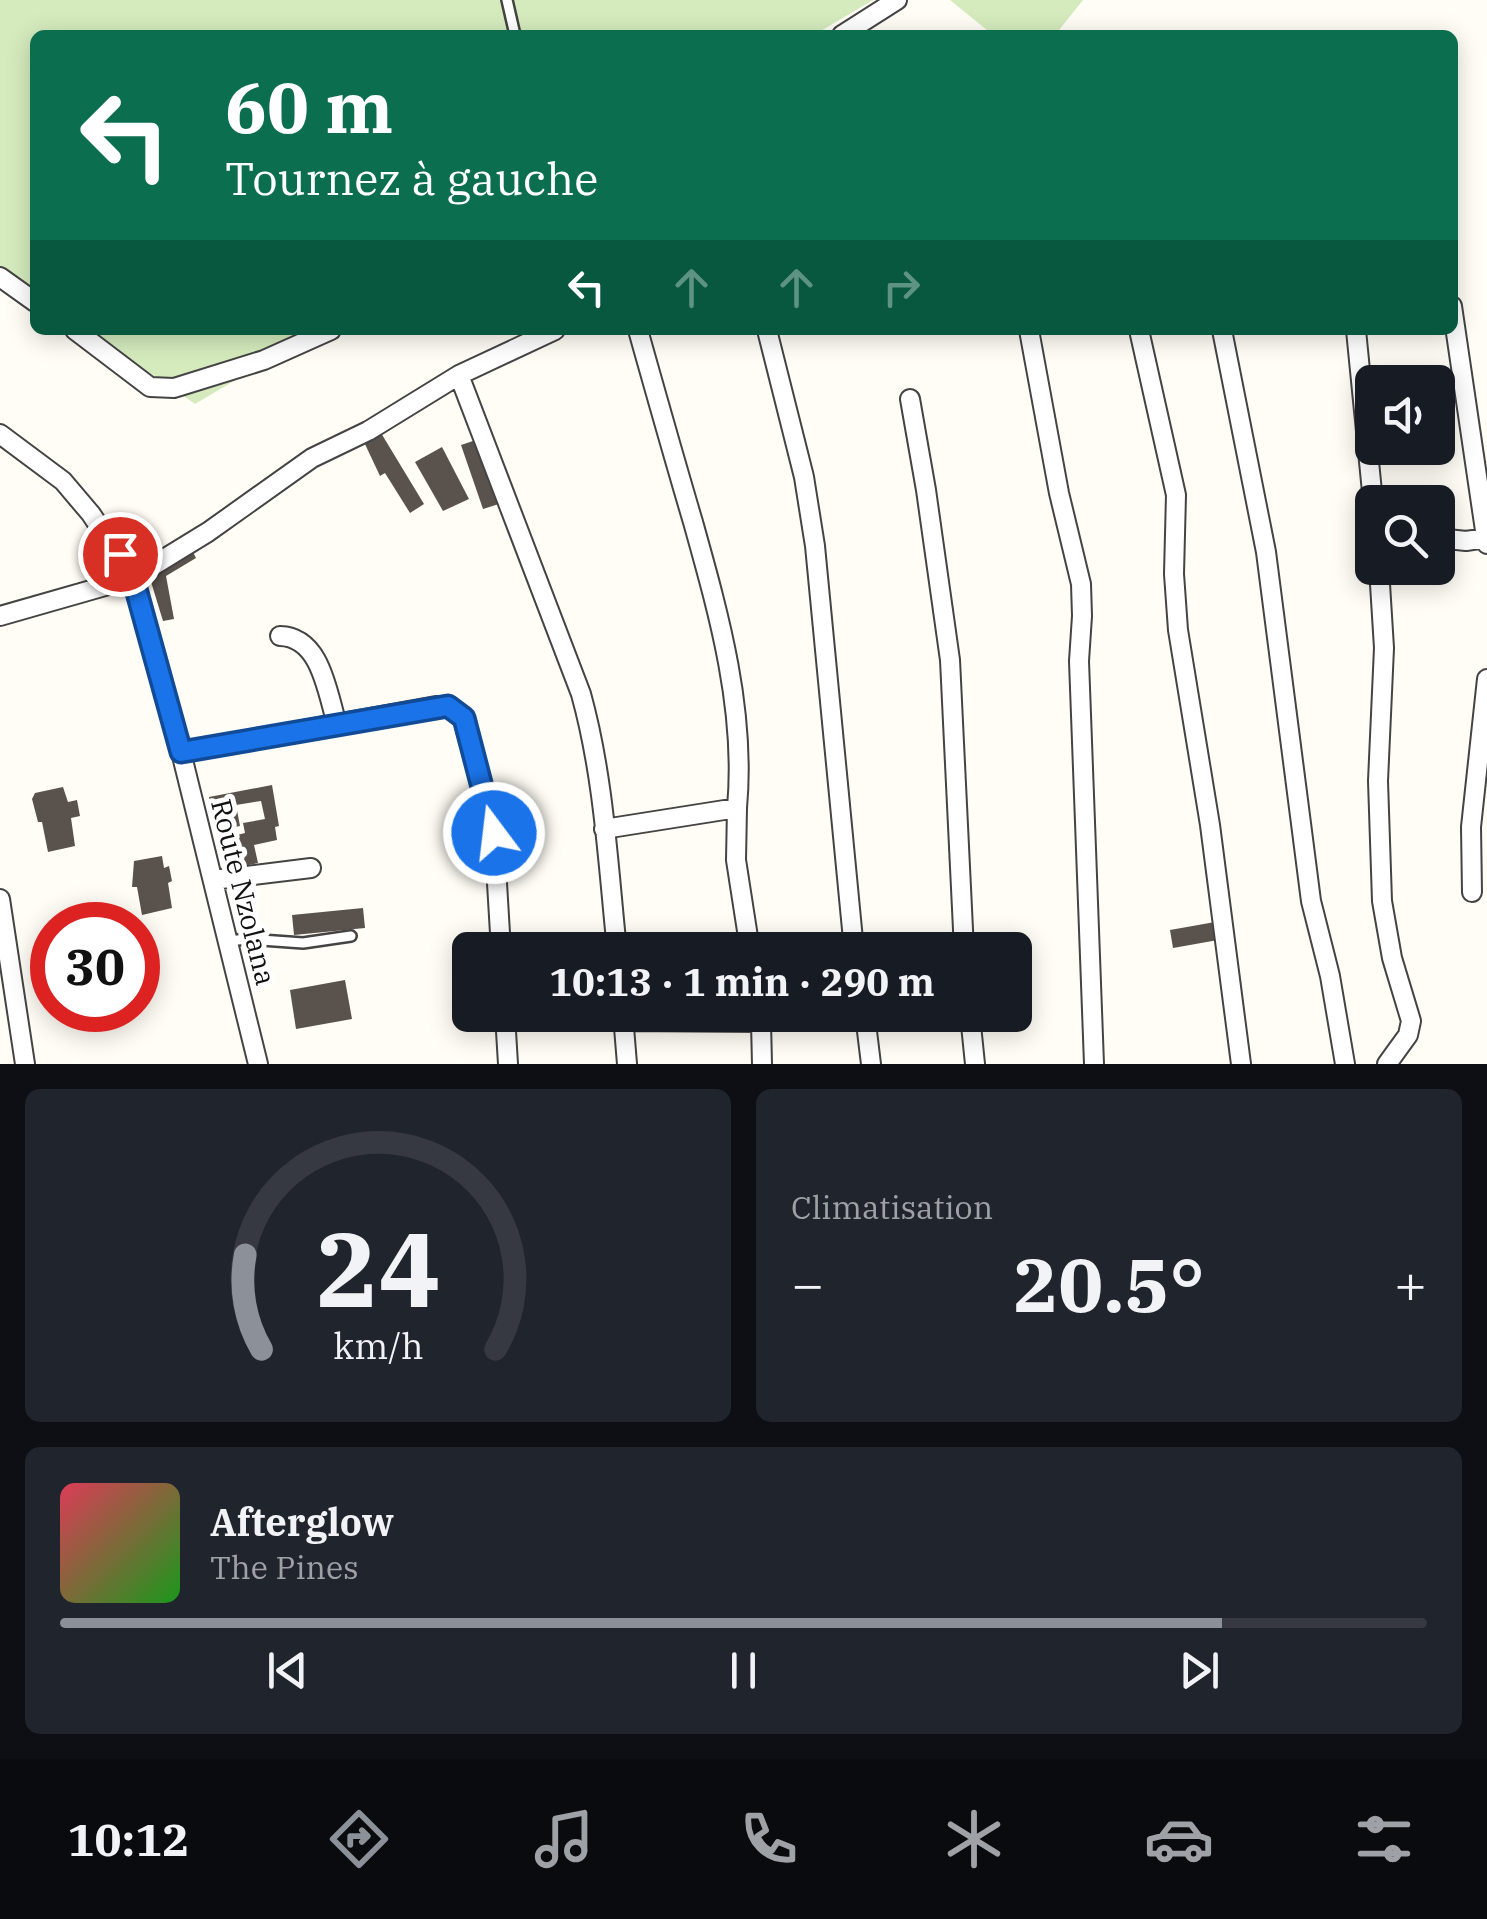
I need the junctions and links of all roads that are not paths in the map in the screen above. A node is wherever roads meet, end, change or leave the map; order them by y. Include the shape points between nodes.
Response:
1 (508, 0) edge
2 (897, 0) edge
3 (514, 30) edge
4 (850, 30) edge
5 (0, 277) edge
6 (30, 298) edge
7 (82, 335) edge
8 (320, 335) edge
9 (544, 335) edge
10 (639, 335) edge
11 (768, 335) edge
12 (1030, 335) edge
13 (1140, 335) edge
14 (1223, 335) edge
15 (1356, 335) edge
16 (1456, 335) edge
17 (458, 375) junction
18 (910, 399) dead end
19 (0, 434) edge
20 (1371, 485) edge
21 (1455, 539) edge
22 (1486, 541) edge
23 (133, 578) junction
24 (1379, 585) edge
25 (0, 616) edge
26 (280, 636) dead end
27 (1487, 678) edge
28 (337, 724) junction
29 (181, 752) junction
30 (737, 808) junction
31 (604, 829) junction
32 (311, 868) dead end
33 (212, 880) junction
34 (1472, 892) dead end
35 (0, 899) edge
36 (500, 932) edge
37 (615, 932) edge
38 (747, 932) edge
39 (852, 932) edge
40 (963, 932) edge
41 (352, 936) dead end
42 (228, 940) junction
43 (4, 951) edge
44 (505, 1032) edge
45 (625, 1032) edge
46 (761, 1032) edge
47 (867, 1032) edge
48 (972, 1032) edge
49 (26, 1064) edge
50 (258, 1064) edge
51 (508, 1064) edge
52 (627, 1064) edge
53 (762, 1064) edge
54 (871, 1064) edge
55 (976, 1064) edge
56 (1094, 1064) edge
57 (1241, 1064) edge
58 (1345, 1064) edge
59 (1387, 1064) edge

1 - 3 lane
2 - 4 street
5 - 6 street
7 - 8 street via 150,387 162,388 206,380
9 - 17 street
10 - 30 street via 730,669
11 - 39 street via 804,478 819,574
12 - 56 street via 1081,584
13 - 57 street via 1176,495 1178,630
14 - 58 street via 1266,552 1311,902
15 - 20 street
16 - 22 street
17 - 23 street via 312,458
17 - 31 street via 581,694 600,772
18 - 40 street via 950,660
19 - 23 street, Route Nzolana via 63,481
21 - 22 street
23 - 25 street
23 - 29 street, Route Nzolana
24 - 59 street via 1382,901 1411,1021
26 - 28 street via 306,646
27 - 34 street via 1474,784
28 - 29 street
28 - 36 street via 436,706 464,718 494,833
29 - 33 street, Route Nzolana
30 - 31 street
30 - 38 street via 736,860
31 - 37 street
32 - 33 street
33 - 42 street, Route Nzolana
35 - 43 street
41 - 42 lane via 303,943
42 - 50 street, Route Nzolana
43 - 49 street
44 - 51 street
45 - 52 street
46 - 53 street
47 - 54 street
48 - 55 street

